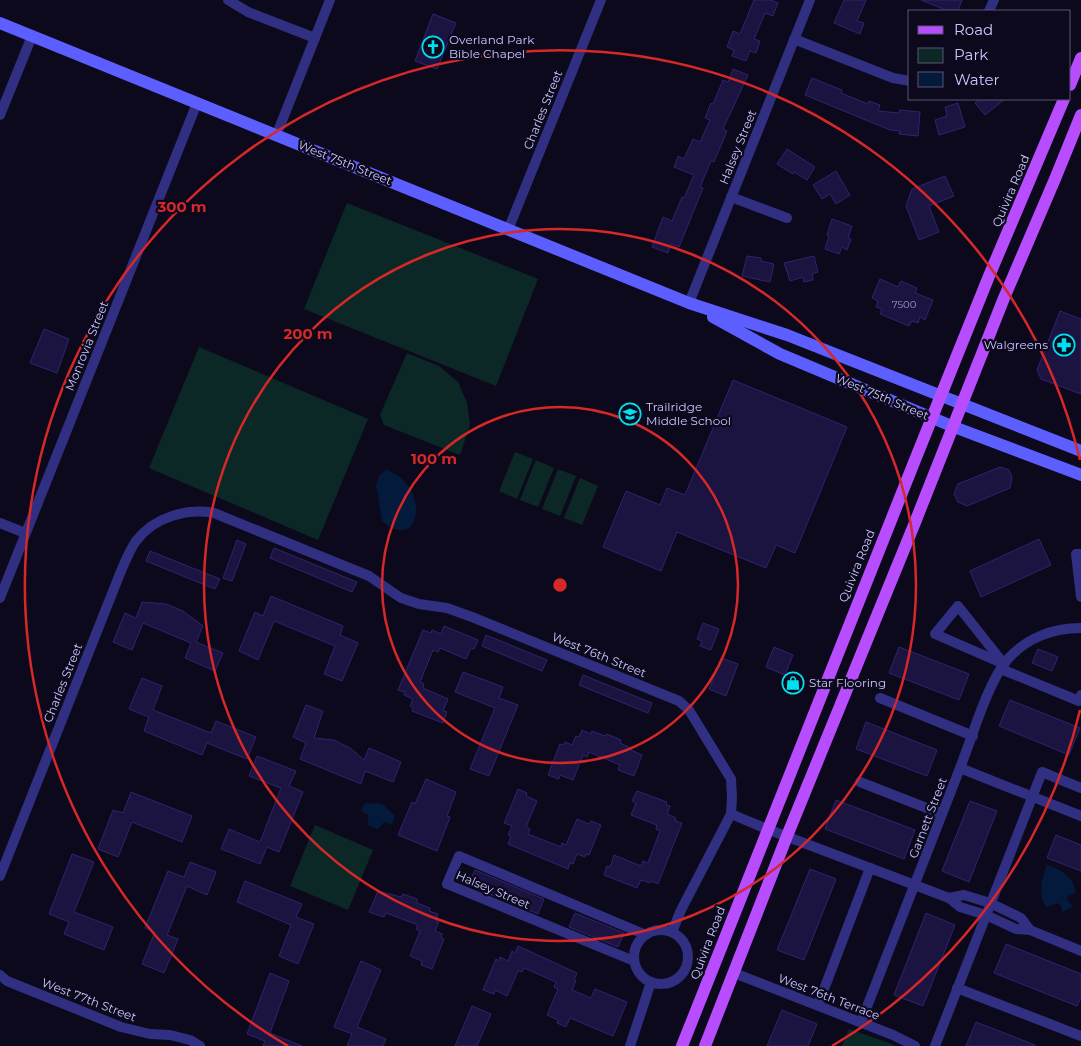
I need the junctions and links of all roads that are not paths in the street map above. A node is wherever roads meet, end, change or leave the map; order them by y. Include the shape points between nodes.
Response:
1 (228, 0) edge
2 (330, 0) edge
3 (601, 0) edge
4 (810, 0) edge
5 (0, 23) edge
6 (32, 36) junction
7 (315, 38) junction
8 (794, 39) junction
9 (1081, 58) edge
10 (908, 81) edge
11 (1071, 83) edge
12 (1064, 100) edge
13 (197, 104) junction
14 (0, 115) edge
15 (1081, 115) edge
16 (276, 136) junction
17 (731, 197) junction
18 (1017, 212) junction
19 (787, 218) dead end
20 (1037, 222) junction
21 (508, 230) junction
22 (689, 303) junction
23 (940, 396) junction
24 (963, 405) junction
25 (932, 418) junction
26 (954, 427) junction
27 (1081, 451) edge
28 (1081, 476) edge
29 (171, 516) joint
30 (0, 523) edge
31 (26, 533) junction
32 (1081, 554) edge
33 (1081, 597) edge
34 (0, 598) edge
35 (1081, 628) edge
36 (1002, 666) junction
37 (1081, 695) edge
38 (880, 698) dead end
39 (973, 736) junction
40 (960, 768) junction
41 (860, 782) dead end
42 (1081, 788) edge
43 (1032, 797) junction
44 (731, 814) junction
45 (942, 814) junction
46 (1081, 816) edge
47 (767, 829) junction
48 (787, 836) junction
49 (870, 868) junction
50 (0, 876) edge
51 (915, 886) junction
52 (949, 898) junction
53 (990, 903) junction
54 (986, 915) junction
55 (1030, 930) junction
56 (672, 932) junction
57 (646, 935) junction
58 (1081, 951) edge
59 (634, 961) junction
60 (734, 973) junction
61 (0, 975) edge
62 (651, 982) junction
63 (957, 988) junction
64 (818, 1005) junction
65 (861, 1022) junction
66 (1081, 1036) edge
67 (200, 1046) edge
68 (630, 1046) edge
69 (682, 1046) edge
70 (705, 1046) edge
71 (915, 1046) edge
72 (935, 1046) edge

1 - 7 street via 248,12
2 - 7 street
3 - 21 street, Charles Street
4 - 8 street, Halsey Street
5 - 6 main road, West 75th Street
6 - 13 main road, West 75th Street
6 - 14 street
7 - 16 street
8 - 10 street via 893,78
8 - 17 street, Halsey Street
9 - 11 main road
12 - 18 main road, Quivira Road
13 - 16 main road, West 75th Street
13 - 31 street, Monrovia Street
15 - 20 main road
16 - 21 main road, West 75th Street
17 - 19 street
17 - 22 street, Halsey Street
18 - 20 main road
18 - 23 main road, Quivira Road
20 - 24 main road
21 - 22 main road, West 75th Street
22 - 23 main road, West 75th Street via 788,335
22 - 25 main road, West 75th Street via 780,354
23 - 24 main road, West 75th Street
23 - 25 main road, Quivira Road
24 - 26 main road
24 - 27 main road, West 75th Street
25 - 26 main road, West 75th Street
25 - 47 main road, Quivira Road
26 - 28 main road, West 75th Street
26 - 48 main road
29 - 44 street, West 76th Street via 203,511 214,513 369,576 401,598 472,617 679,701 690,710 731,779
29 - 50 street, Charles Street via 147,530 136,541 127,559
30 - 31 street
31 - 34 street, Monrovia Street
32 - 33 street via 1076,554
35 - 36 street, Garnett Street via 1054,630 1038,637
36 - 36 street via 958,606 935,634
36 - 37 street via 1078,701
36 - 39 street, Garnett Street
38 - 39 street
39 - 40 street, Garnett Street
40 - 43 street
40 - 45 street, Garnett Street
41 - 45 street
42 - 43 street via 1042,772
43 - 46 street
43 - 53 street
44 - 47 street
44 - 56 street
45 - 51 street, Garnett Street
47 - 48 street
47 - 69 main road, Quivira Road
48 - 49 street
48 - 60 main road
49 - 51 street
49 - 64 street
51 - 52 street
51 - 65 street, Garnett Street
52 - 53 street via 964,895
52 - 54 street via 960,907
53 - 54 street
53 - 55 street via 1021,918
54 - 55 street via 1016,929
54 - 63 street
55 - 58 street
56 - 57 street via 656,930
56 - 62 street via 686,945 688,963 678,979 670,983
57 - 59 street via 637,945
57 - 59 street, Halsey Street via 459,856 447,884
59 - 62 street via 643,978
60 - 64 street, West 76th Terrace
60 - 70 main road
61 - 67 street, West 77th Street via 7,981 135,1032 170,1035
62 - 68 street
63 - 66 street
63 - 72 street
64 - 65 street, West 76th Terrace
65 - 71 street, West 76th Terrace

